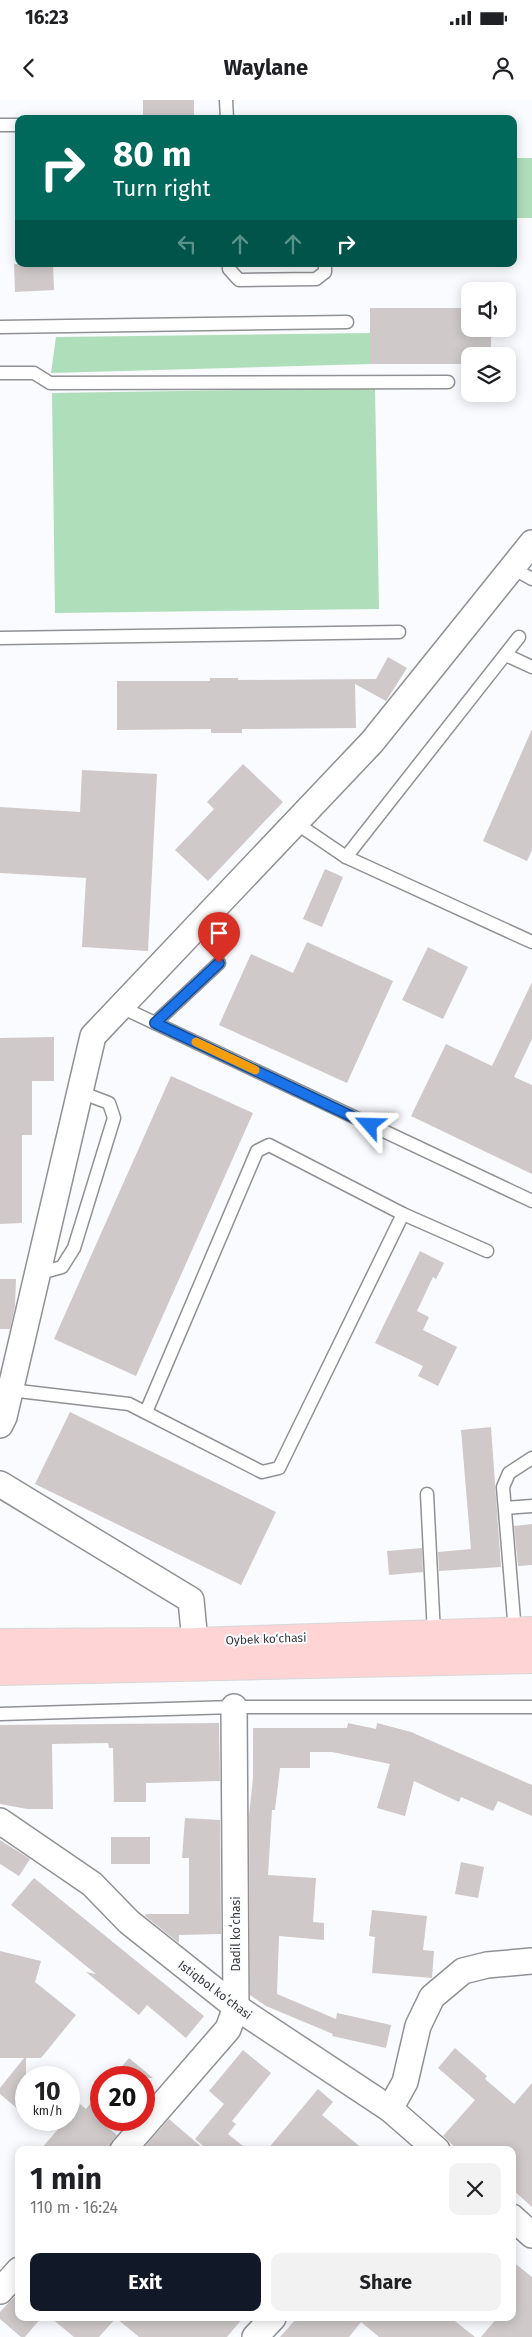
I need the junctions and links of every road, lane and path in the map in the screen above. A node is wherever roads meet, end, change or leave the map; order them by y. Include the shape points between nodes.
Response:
1 (226, 100) edge
2 (227, 115) edge
3 (0, 125) edge
4 (15, 125) edge
5 (229, 267) edge
6 (324, 267) edge
7 (347, 322) dead end
8 (0, 327) edge
9 (0, 373) edge
10 (448, 382) dead end
11 (532, 543) edge
12 (522, 573) edge
13 (399, 632) dead end
14 (519, 637) dead end
15 (0, 638) edge
16 (506, 655) junction
17 (532, 667) edge
18 (296, 823) junction
19 (346, 857) junction
20 (532, 942) edge
21 (219, 963) dead end
22 (121, 1007) junction
23 (155, 1023) junction
24 (80, 1092) junction
25 (532, 1201) edge
26 (403, 1214) junction
27 (487, 1251) dead end
28 (38, 1274) junction
29 (10, 1390) junction
30 (146, 1412) junction
31 (0, 1425) edge
32 (532, 1458) edge
33 (0, 1484) edge
34 (427, 1494) dead end
35 (532, 1506) edge
36 (506, 1508) junction
37 (523, 1631) edge
38 (434, 1634) junction
39 (0, 1642) edge
40 (195, 1642) junction
41 (532, 1659) edge
42 (0, 1672) edge
43 (234, 1707) junction
44 (532, 1707) edge
45 (0, 1714) edge
46 (0, 1821) edge
47 (532, 1961) edge
48 (236, 2008) junction
49 (390, 2109) junction
50 (126, 2146) edge
51 (429, 2146) edge
52 (516, 2221) edge
53 (532, 2235) edge
54 (15, 2274) edge
55 (0, 2291) edge
56 (270, 2321) edge
57 (255, 2337) edge

1 - 2 lane
3 - 4 lane
5 - 6 lane via 238,280 316,279 325,272
7 - 8 lane
9 - 10 lane via 34,373 50,383
11 - 12 street
12 - 18 street
13 - 15 lane
14 - 16 lane
16 - 17 lane
16 - 19 lane
18 - 19 lane
18 - 22 street
19 - 20 lane
21 - 23 lane
22 - 23 lane
22 - 24 street via 93,1036
23 - 25 lane
24 - 28 street
24 - 28 lane via 109,1103 114,1118 74,1248 62,1267
26 - 27 lane
26 - 30 lane via 279,1468 262,1472
26 - 30 lane via 270,1145 257,1151
28 - 29 street
29 - 30 lane via 129,1404
29 - 31 street
32 - 36 lane via 509,1473 503,1487
33 - 40 street via 192,1600
34 - 38 lane
35 - 36 lane
36 - 37 lane
37 - 38 main road, Oybek ko‘chasi
38 - 40 main road, Oybek ko‘chasi
39 - 40 main road, Oybek ko‘chasi
41 - 42 main road, Oybek ko‘chasi
43 - 44 lane
43 - 45 lane
43 - 48 street, Dadil koʻchasi
46 - 48 street, Istiqbol koʻchasi via 92,1884 129,1922
47 - 49 street via 487,1965 464,1971 432,1997 418,2026 405,2082
48 - 49 street, Istiqbol koʻchasi
48 - 50 street, Dadil koʻchasi via 228,2029
49 - 51 street, Istiqbol koʻchasi
52 - 53 street
54 - 55 street
56 - 57 street

